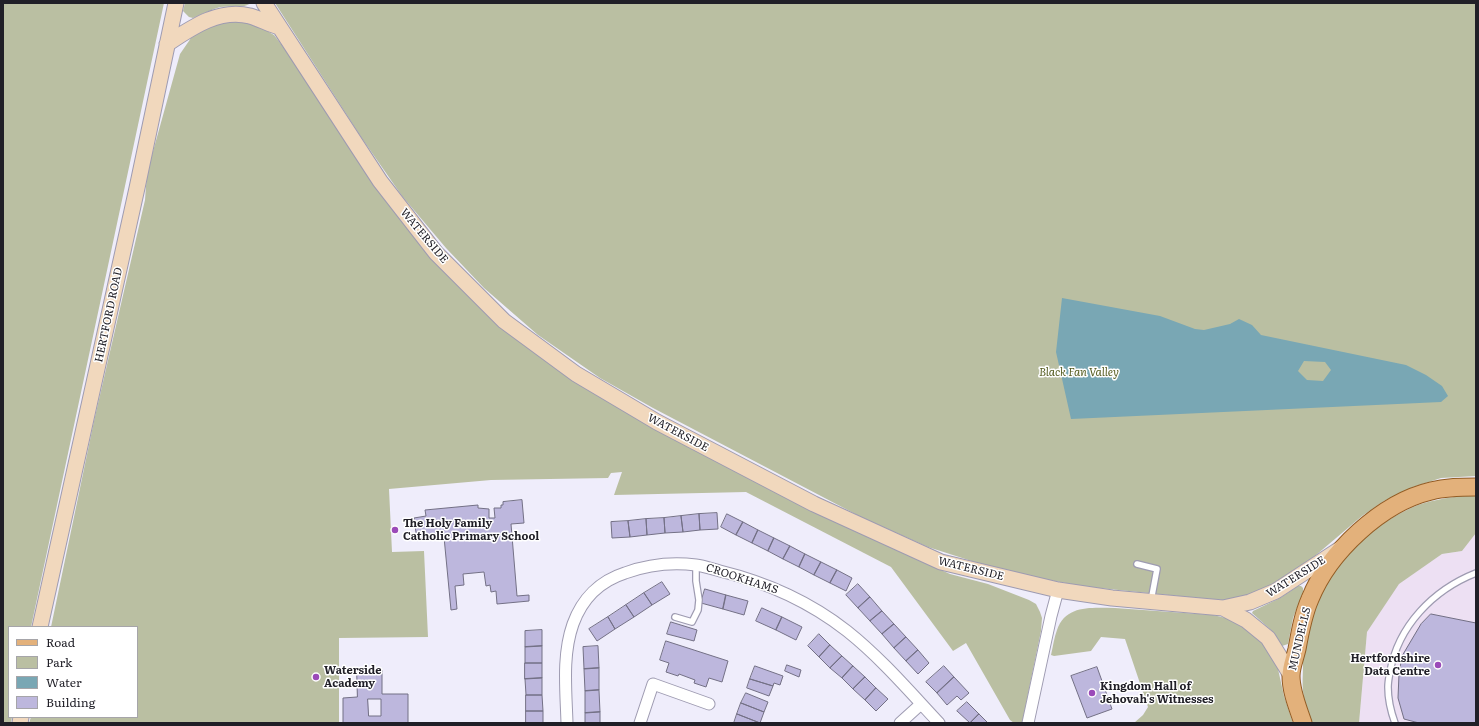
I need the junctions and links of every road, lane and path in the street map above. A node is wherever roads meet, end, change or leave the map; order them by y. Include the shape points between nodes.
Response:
1 (176, 3) edge
2 (264, 3) edge
3 (279, 27) junction
4 (167, 44) junction
5 (1476, 487) edge
6 (1344, 546) junction
7 (1137, 564) dead end
8 (696, 565) junction
9 (1476, 573) edge
10 (1058, 590) junction
11 (1151, 601) junction
12 (1223, 608) junction
13 (675, 617) dead end
14 (40, 626) edge
15 (1291, 675) junction
16 (709, 704) dead end
17 (921, 704) junction
18 (567, 723) edge
19 (640, 723) edge
20 (900, 723) edge
21 (939, 723) edge
22 (1028, 723) edge
23 (1303, 723) edge
24 (1395, 723) edge

1 - 4 main road, HERTFORD ROAD
2 - 3 main road, WATERSIDE
3 - 4 main road via 249,16 227,14 208,20
3 - 10 main road, WATERSIDE via 380,181 436,253 504,321 576,374 657,422 814,504 941,562
4 - 14 main road, HERTFORD ROAD via 136,196
5 - 6 main road, MUNDELLS via 1452,487 1429,491 1402,502 1376,517
6 - 12 main road, WATERSIDE via 1271,594
6 - 15 main road, MUNDELLS via 1310,599 1302,622
7 - 11 lane via 1157,569
8 - 13 lane via 698,610 692,622
8 - 17 street, CROOKHAMS via 764,584 824,614 848,631 875,656
8 - 18 street, CROOKHAMS via 642,566 612,577 599,585 588,597 573,624 567,650
9 - 24 lane via 1450,586 1431,600 1410,624 1400,641 1392,662 1388,686
10 - 11 main road, WATERSIDE
10 - 22 street
11 - 12 main road, WATERSIDE
12 - 15 main road, WATERSIDE via 1246,620 1268,638
15 - 23 main road, MUNDELLS
16 - 19 street via 653,684
17 - 20 street
17 - 21 street, CROOKHAMS

